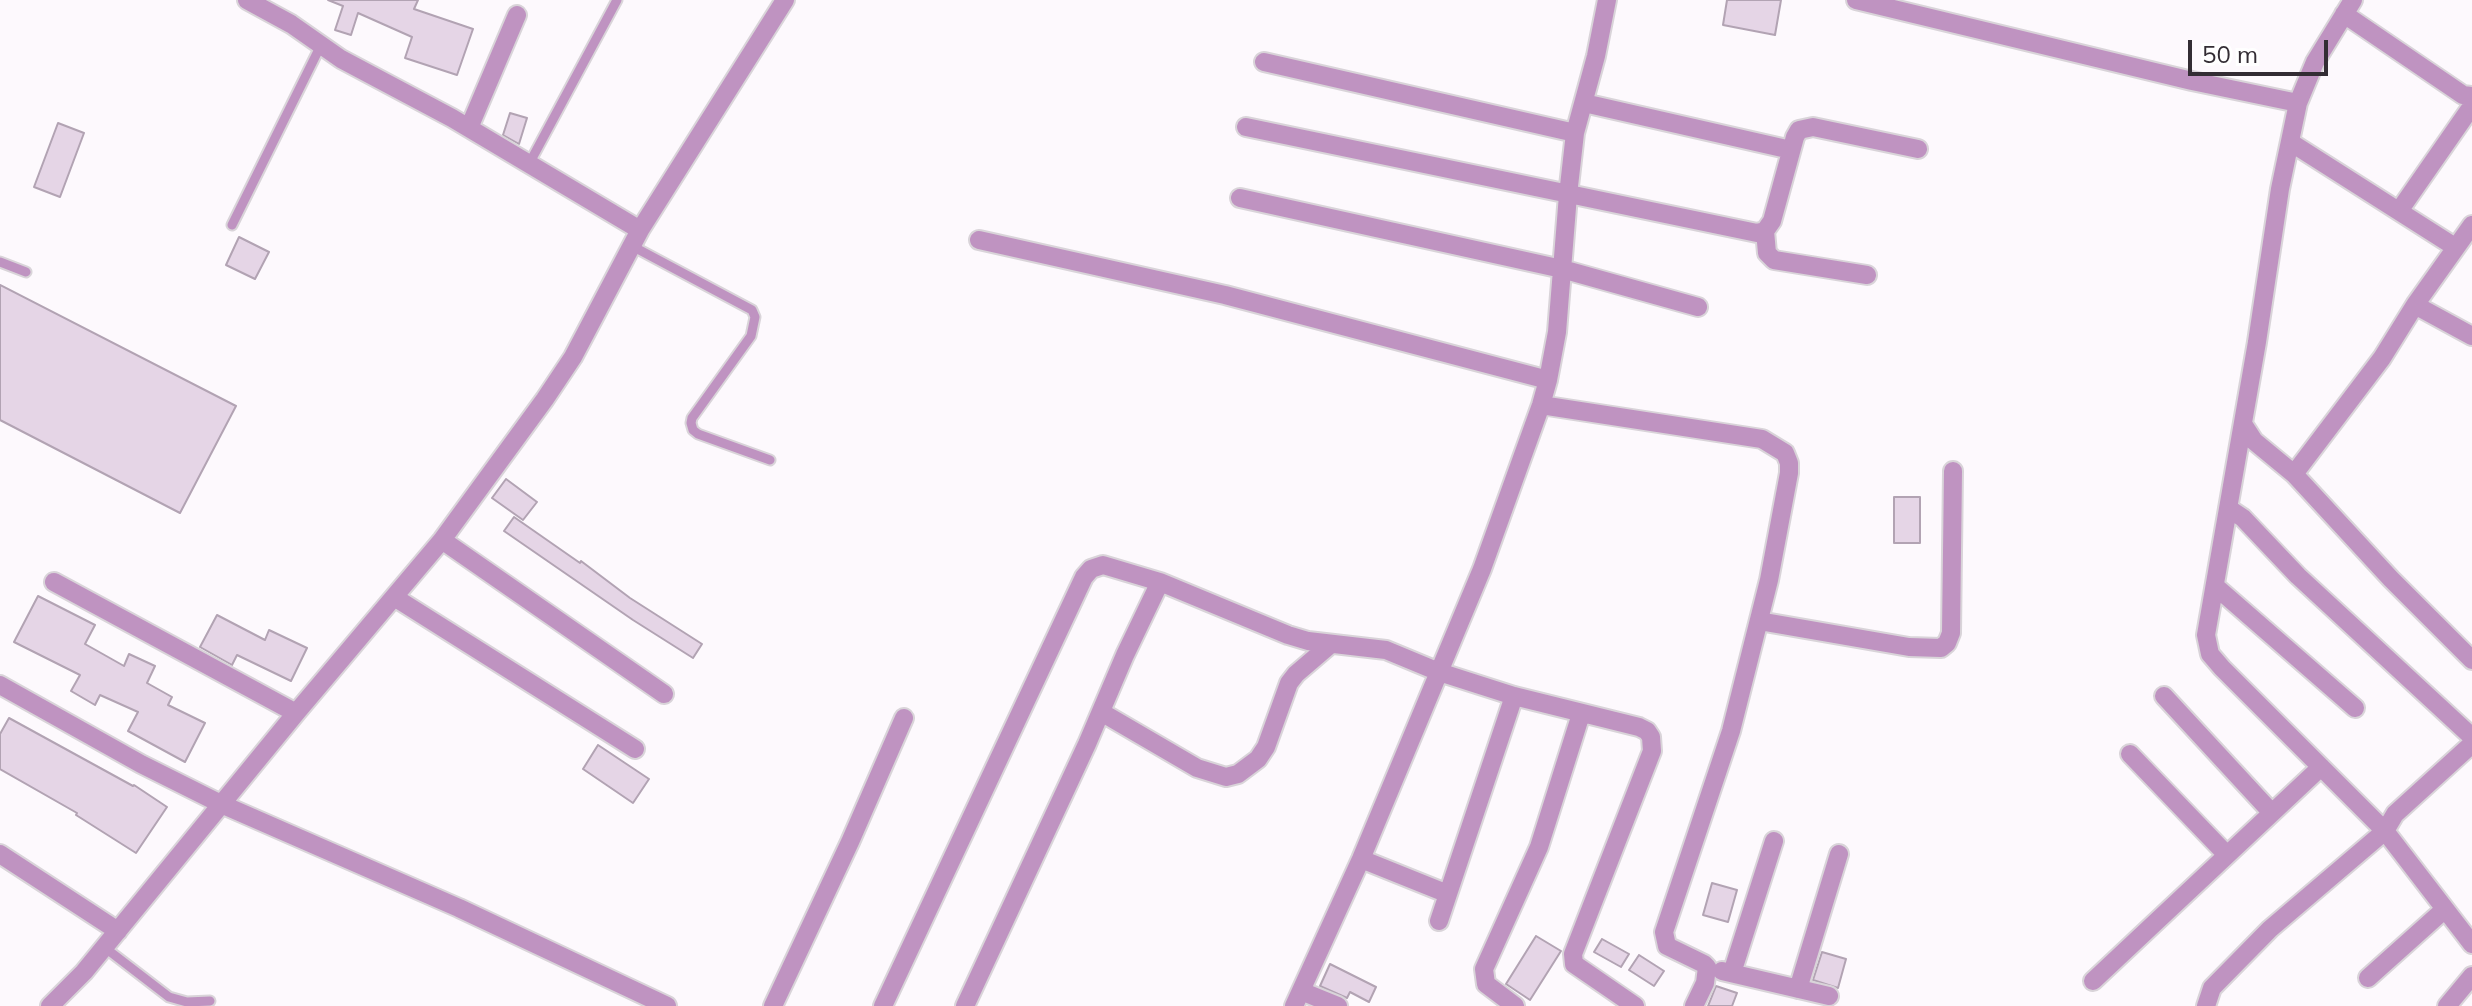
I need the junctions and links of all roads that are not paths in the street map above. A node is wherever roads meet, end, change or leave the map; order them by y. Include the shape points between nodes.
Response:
1 (247, 0) edge
2 (617, 0) edge
3 (785, 0) edge
4 (1607, 0) edge
5 (1856, 0) edge
6 (2349, 7) edge
7 (517, 15) dead end
8 (321, 45) junction
9 (1264, 62) dead end
10 (2472, 96) edge
11 (1584, 103) junction
12 (2298, 103) junction
13 (2472, 106) edge
14 (1246, 127) dead end
15 (469, 128) junction
16 (1575, 133) junction
17 (2290, 142) junction
18 (1918, 149) dead end
19 (1791, 150) junction
20 (529, 164) junction
21 (1568, 195) junction
22 (1240, 198) dead end
23 (2399, 211) junction
24 (232, 225) dead end
25 (2472, 225) edge
26 (1765, 231) junction
27 (636, 238) junction
28 (979, 240) dead end
29 (2455, 247) junction
30 (0, 262) edge
31 (1562, 269) junction
32 (26, 272) dead end
33 (1867, 275) dead end
34 (2415, 305) junction
35 (1698, 307) dead end
36 (2472, 336) edge
37 (1548, 380) junction
38 (1541, 405) junction
39 (2243, 424) junction
40 (770, 460) dead end
41 (1953, 471) dead end
42 (2294, 474) junction
43 (2228, 508) junction
44 (442, 540) junction
45 (54, 582) dead end
46 (1160, 582) junction
47 (2215, 586) junction
48 (394, 597) junction
49 (1759, 621) junction
50 (1331, 644) junction
51 (2472, 660) edge
52 (1439, 672) junction
53 (0, 685) edge
54 (664, 694) dead end
55 (1514, 696) junction
56 (2164, 696) dead end
57 (2355, 708) dead end
58 (1101, 712) junction
59 (296, 713) junction
60 (1581, 714) junction
61 (904, 718) dead end
62 (2472, 737) edge
63 (2472, 744) edge
64 (635, 749) dead end
65 (2130, 754) dead end
66 (2321, 767) junction
67 (221, 804) junction
68 (2272, 813) junction
69 (2385, 831) junction
70 (1774, 841) dead end
71 (0, 854) edge
72 (1839, 854) dead end
73 (2227, 855) junction
74 (1361, 859) junction
75 (1448, 894) junction
76 (2445, 909) junction
77 (2465, 919) edge
78 (1439, 921) dead end
79 (118, 931) junction
80 (2472, 944) edge
81 (104, 947) junction
82 (1707, 967) junction
83 (1732, 973) junction
84 (2472, 976) edge
85 (2368, 978) dead end
86 (2093, 981) dead end
87 (1798, 989) junction
88 (1829, 996) dead end
89 (1298, 998) edge
90 (210, 1001) dead end
91 (62, 1003) edge
92 (667, 1006) edge
93 (773, 1006) edge
94 (883, 1006) edge
95 (965, 1006) edge
96 (1338, 1006) edge
97 (1515, 1006) edge
98 (1635, 1006) edge
99 (1694, 1006) edge
100 (2206, 1006) edge
101 (2447, 1006) edge

1 - 8 street
2 - 20 lane
3 - 27 street
4 - 11 street
5 - 12 street
6 - 10 street via 2463,95
6 - 12 street via 2315,62
7 - 15 street
8 - 15 street
8 - 24 lane
9 - 16 street
11 - 16 street
11 - 19 street
12 - 17 street
13 - 23 street
14 - 21 street
15 - 20 street
16 - 21 street
17 - 23 street
17 - 39 street
18 - 19 street via 1813,127 1799,130
19 - 26 street
20 - 27 street
21 - 26 street via 1746,232
21 - 31 street
22 - 31 street
23 - 29 street
25 - 29 street
26 - 33 street via 1767,253 1774,260
27 - 40 lane via 752,310 751,336 691,423 698,434
27 - 44 street via 573,357
28 - 37 street via 1225,295
29 - 34 street
30 - 32 lane
31 - 35 street
31 - 37 street
34 - 36 street
34 - 42 street via 2382,358
37 - 38 street
38 - 49 street via 1762,439 1785,453 1789,473
38 - 52 street
39 - 42 street via 2254,441
39 - 43 street
41 - 49 street via 1951,633 1941,648
42 - 51 street
43 - 47 street
43 - 62 street
44 - 48 street
44 - 54 street
45 - 59 street
46 - 50 street via 1288,635
46 - 58 street
46 - 94 street via 1103,565 1084,577
47 - 57 street
47 - 66 street via 2206,635 2210,654
48 - 59 street
48 - 64 street
49 - 82 street via 1731,731 1664,932 1667,946
50 - 52 street via 1386,650
50 - 58 street via 1289,683 1266,747 1238,774 1226,777 1197,768
52 - 55 street
52 - 74 street
53 - 67 street
55 - 60 street
55 - 75 street
56 - 68 street
58 - 95 street
59 - 67 street
60 - 97 street via 1539,847 1484,969 1486,984
60 - 98 street via 1639,727 1651,737 1652,751 1573,954 1574,964
61 - 93 street
63 - 69 street via 2395,814
65 - 73 street
66 - 68 street
66 - 69 street
67 - 79 street
67 - 92 street
68 - 73 street
69 - 76 street
69 - 100 street via 2270,929 2212,988
70 - 83 street
71 - 79 street
72 - 87 street
73 - 86 street
74 - 75 street
74 - 89 street
75 - 78 street
76 - 77 street
76 - 85 street
77 - 80 street
79 - 81 street
81 - 90 lane via 169,997
81 - 91 street
82 - 83 street
82 - 99 street
83 - 87 street
84 - 101 street
87 - 88 street
89 - 96 street

